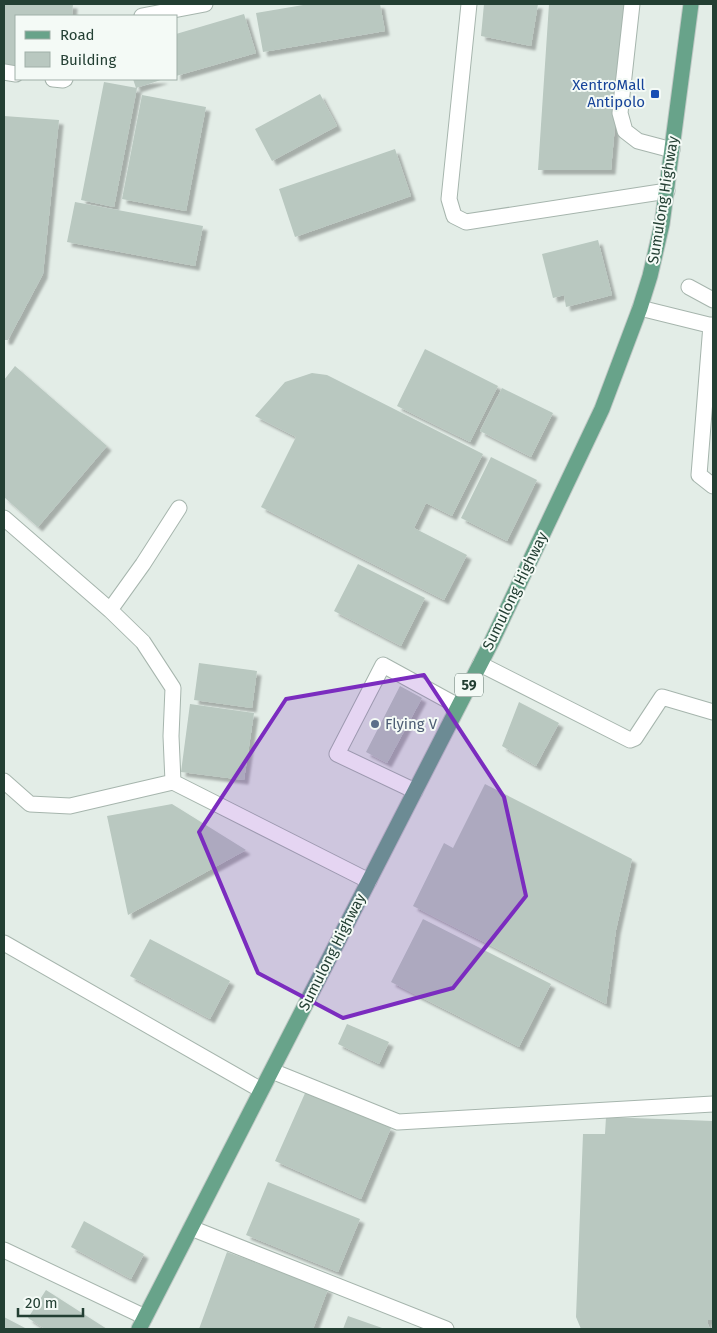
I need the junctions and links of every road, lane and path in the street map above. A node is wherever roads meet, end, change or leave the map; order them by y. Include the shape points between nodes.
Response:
1 (206, 4) edge
2 (469, 4) edge
3 (632, 4) edge
4 (691, 4) edge
5 (147, 15) edge
6 (672, 150) junction
7 (667, 191) junction
8 (689, 287) dead end
9 (713, 300) edge
10 (640, 308) junction
11 (712, 325) edge
12 (713, 486) edge
13 (179, 508) dead end
14 (4, 518) edge
15 (110, 610) junction
16 (480, 664) junction
17 (458, 706) junction
18 (713, 712) edge
19 (4, 781) edge
20 (173, 782) junction
21 (415, 790) junction
22 (369, 881) junction
23 (4, 943) edge
24 (272, 1071) junction
25 (261, 1090) junction
26 (713, 1104) edge
27 (191, 1228) junction
28 (4, 1250) edge
29 (142, 1323) edge
30 (446, 1329) edge

1 - 5 street
2 - 7 street via 449,199 454,216 466,222
3 - 6 street via 620,113 625,131 638,141
4 - 6 main road, Sumulong Highway / 59
6 - 7 main road, Sumulong Highway / 59
7 - 10 main road, Sumulong Highway / 59 via 650,276
8 - 9 street
10 - 11 street
10 - 16 main road, Sumulong Highway / 59 via 602,410
11 - 12 street via 699,475
13 - 15 street
14 - 15 street
15 - 20 street via 143,642 172,688
16 - 17 main road, Sumulong Highway / 59
16 - 18 street via 630,740 635,738 662,697
17 - 21 main road, Sumulong Highway / 59
17 - 21 street via 383,665 337,754
19 - 20 street via 30,804 70,806
20 - 22 street
21 - 22 main road, Sumulong Highway / 59
22 - 24 main road, Sumulong Highway / 59
23 - 25 street
24 - 25 main road, Sumulong Highway / 59
24 - 26 street via 398,1122
25 - 27 main road, Sumulong Highway / 59
27 - 29 main road, Sumulong Highway / 59
27 - 30 street
28 - 29 street

